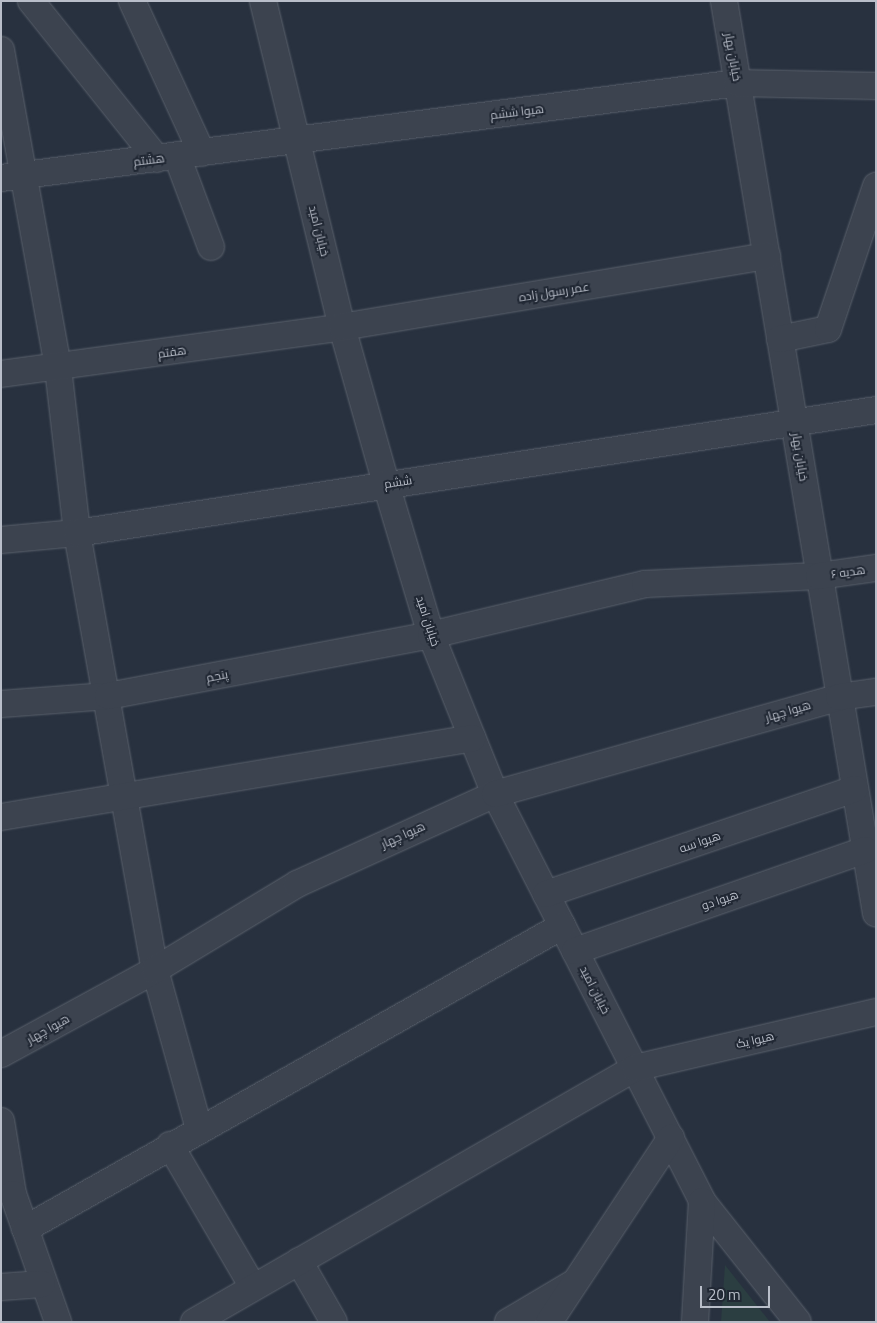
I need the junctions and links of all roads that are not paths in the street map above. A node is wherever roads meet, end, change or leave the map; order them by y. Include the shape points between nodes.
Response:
1 (31, 1) edge
2 (132, 1) edge
3 (724, 1) edge
4 (267, 2) edge
5 (1, 50) edge
6 (737, 84) junction
7 (876, 86) edge
8 (297, 141) junction
9 (179, 156) junction
10 (11, 177) edge
11 (876, 186) edge
12 (869, 220) edge
13 (212, 247) dead end
14 (767, 256) junction
15 (342, 327) junction
16 (780, 339) junction
17 (58, 368) junction
18 (1, 374) edge
19 (876, 410) edge
20 (794, 421) junction
21 (386, 484) junction
22 (77, 533) junction
23 (1, 540) edge
24 (876, 568) edge
25 (819, 576) junction
26 (431, 635) junction
27 (876, 692) edge
28 (108, 696) junction
29 (839, 697) junction
30 (1, 704) edge
31 (472, 738) junction
32 (855, 790) junction
33 (124, 794) junction
34 (495, 794) junction
35 (1, 817) edge
36 (868, 818) edge
37 (865, 850) junction
38 (546, 894) junction
39 (876, 913) edge
40 (562, 926) junction
41 (575, 951) junction
42 (155, 970) junction
43 (876, 1012) edge
44 (1, 1054) edge
45 (635, 1068) junction
46 (1, 1121) edge
47 (199, 1128) junction
48 (671, 1138) junction
49 (170, 1145) junction
50 (7, 1194) edge
51 (702, 1201) junction
52 (25, 1229) junction
53 (299, 1261) junction
54 (576, 1281) junction
55 (42, 1284) junction
56 (1, 1287) edge
57 (253, 1288) junction
58 (58, 1322) edge
59 (194, 1322) edge
60 (334, 1322) edge
61 (508, 1322) edge
62 (550, 1322) edge
63 (695, 1322) edge
64 (798, 1322) edge

1 - 9 street
2 - 9 street
3 - 6 street, خیابان بهار
4 - 8 street, خیابان امید
5 - 10 street
6 - 7 street, هیوا ششم
6 - 8 street, هیوا ششم
6 - 14 street, خیابان بهار
8 - 9 street, هشتم
8 - 15 street, خیابان امید
9 - 10 street, هشتم
9 - 13 street
10 - 17 street
11 - 12 street
12 - 16 street via 828,329
14 - 15 street, عمر رسول زاده
14 - 16 street, خیابان بهار
15 - 17 street, هفتم
15 - 21 street, خیابان امید
16 - 20 street, خیابان بهار
17 - 18 street, هفتم
17 - 22 street
19 - 20 street, ششم
20 - 21 street, ششم
20 - 25 street, خیابان بهار
21 - 22 street, ششم
21 - 26 street, خیابان امید
22 - 23 street, ششم
22 - 28 street
24 - 25 street, هدیه ۶
25 - 26 street, هدیه ۶ via 645,584
25 - 29 street, خیابان بهار
26 - 28 street, پنجم
26 - 31 street, خیابان امید
27 - 29 street, هیوا چهار
28 - 30 street, پنجم
28 - 33 street
29 - 32 street, خیابان بهار
29 - 34 street, هیوا چهار
31 - 33 street
31 - 34 street, خیابان امید
32 - 36 street, خیابان بهار
32 - 38 street, هیوا سه
33 - 35 street
33 - 42 street
34 - 38 street, خیابان امید
34 - 42 street, هیوا چهار via 297,884
36 - 37 street, خیابان بهار
37 - 39 street, خیابان بهار
37 - 41 street, هیوا دو
38 - 40 street, خیابان امید
40 - 41 street, خیابان امید
40 - 47 street
41 - 45 street, خیابان امید
42 - 44 street, هیوا چهار
42 - 47 street
43 - 45 street, هیوا یک
45 - 48 street, خیابان امید
45 - 53 street, هیوا یک
46 - 50 street
47 - 49 street
48 - 51 street, خیابان امید
48 - 54 street
49 - 52 street
49 - 57 street
50 - 52 street
51 - 63 street
51 - 64 street, خیابان امید
52 - 55 street
53 - 57 street, هیوا یک
53 - 60 street
54 - 61 street
54 - 62 street
55 - 56 street
55 - 58 street
57 - 59 street, هیوا یک

